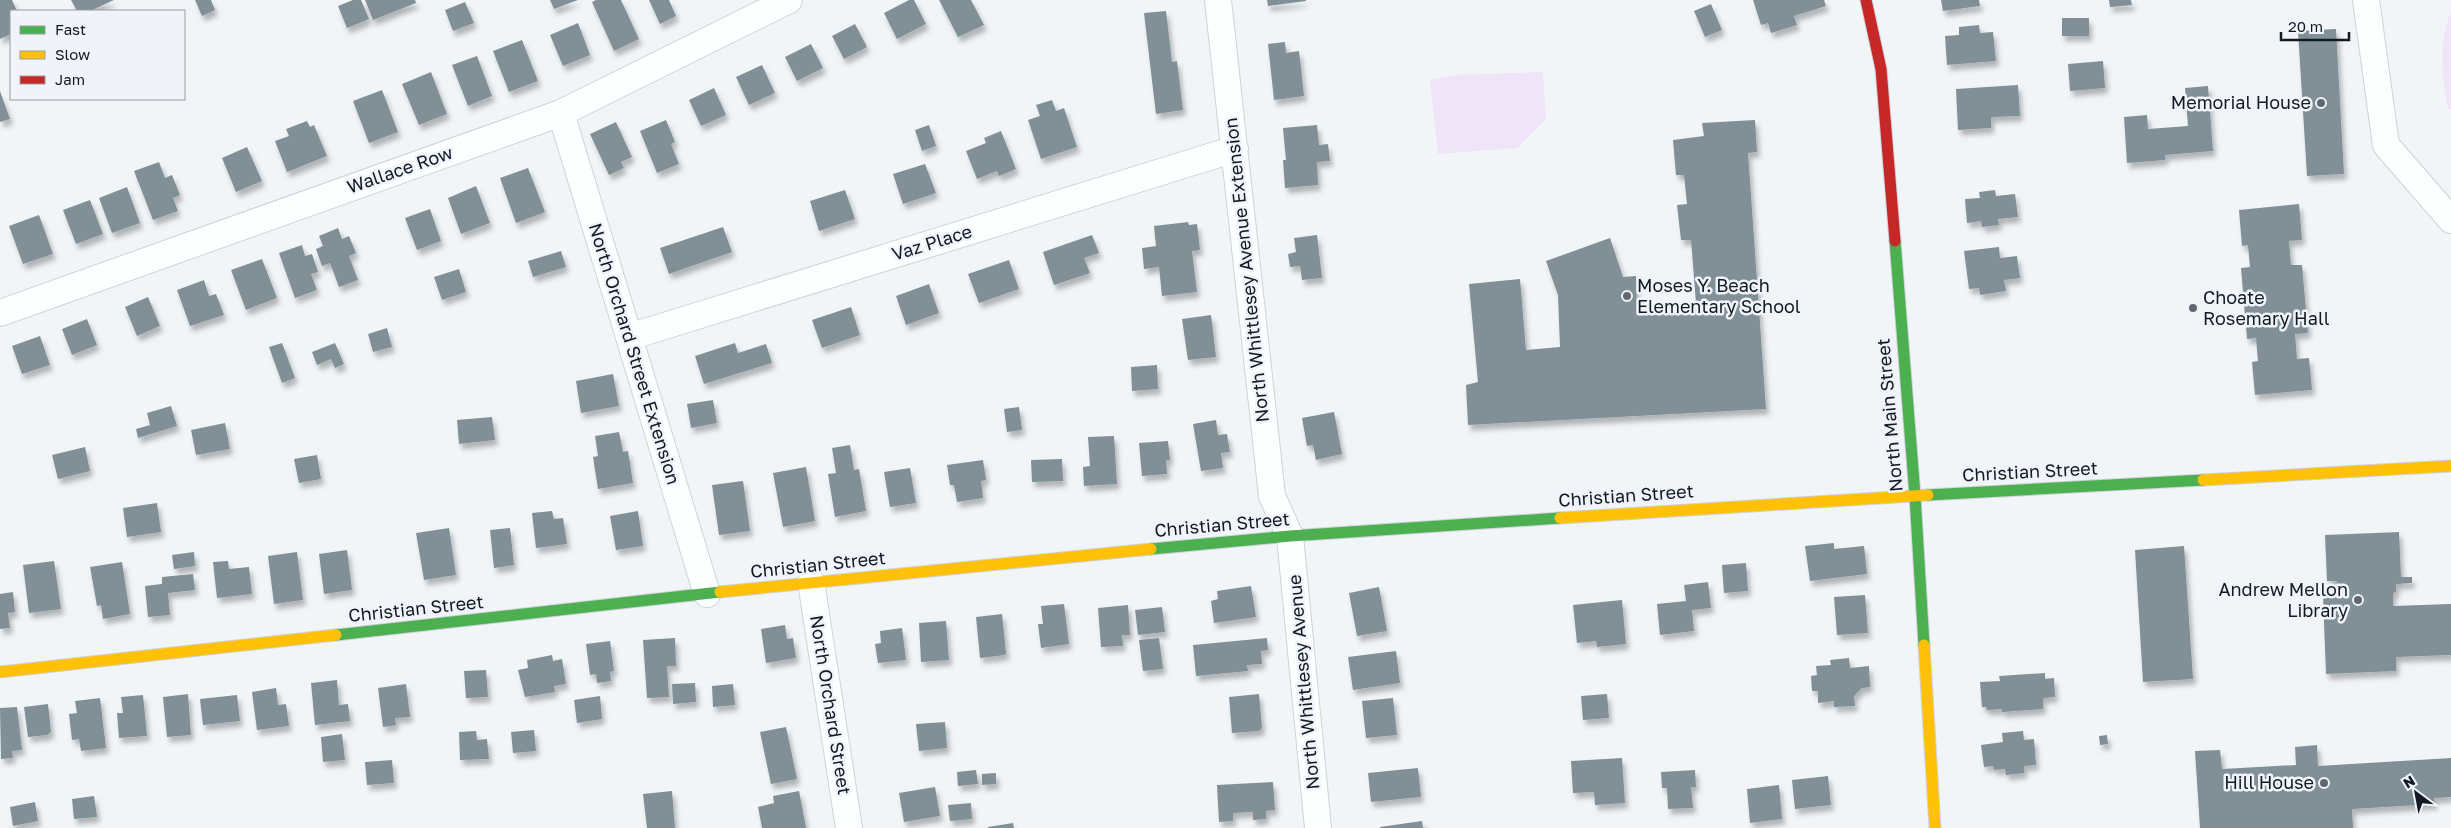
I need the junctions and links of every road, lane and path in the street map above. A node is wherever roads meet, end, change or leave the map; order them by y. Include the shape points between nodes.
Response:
1 (789, 0) edge
2 (1218, 0) edge
3 (1866, 0) edge
4 (2366, 0) edge
5 (561, 113) junction
6 (1235, 149) junction
7 (2451, 220) edge
8 (0, 313) edge
9 (629, 336) junction
10 (2451, 466) edge
11 (1915, 496) junction
12 (1290, 536) junction
13 (811, 582) junction
14 (707, 594) junction
15 (0, 672) edge
16 (849, 828) edge
17 (1318, 828) edge
18 (1935, 828) edge

1 - 5 street, Wallace Row
2 - 6 street, North Whittlesey Avenue Extension
3 - 11 main road, North Main Street via 1881,69
4 - 7 street via 2386,145
5 - 8 street, Wallace Row
5 - 9 street, North Orchard Street Extension
6 - 9 street, Vaz Place
6 - 12 street, North Whittlesey Avenue Extension via 1272,496
9 - 14 street, North Orchard Street Extension
10 - 11 main road, Christian Street
11 - 12 main road, Christian Street
11 - 18 main road, North Main Street
12 - 13 main road, Christian Street
12 - 17 street, North Whittlesey Avenue
13 - 14 main road, Christian Street
13 - 16 street, North Orchard Street
14 - 15 main road, Christian Street

